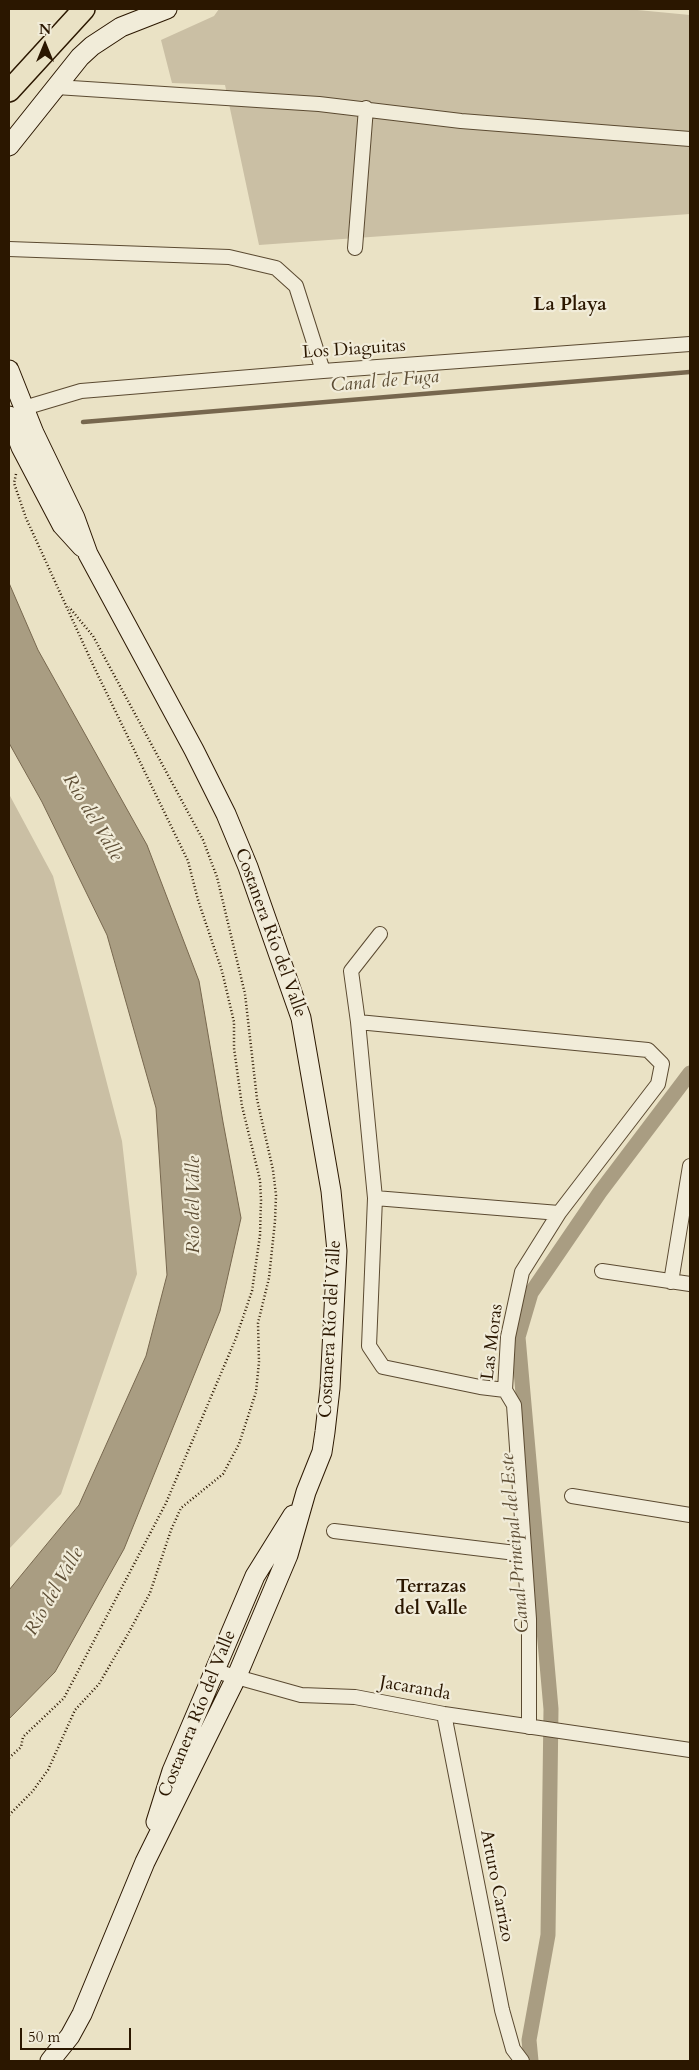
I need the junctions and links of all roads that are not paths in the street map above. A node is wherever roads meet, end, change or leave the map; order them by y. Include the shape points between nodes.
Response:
1 (75, 9) edge
2 (84, 9) edge
3 (167, 9) edge
4 (54, 40) junction
5 (56, 87) junction
6 (9, 91) edge
7 (366, 108) junction
8 (690, 139) edge
9 (9, 146) edge
10 (355, 248) dead end
11 (9, 250) edge
12 (690, 344) edge
13 (9, 370) edge
14 (323, 370) junction
15 (16, 412) edge
16 (380, 934) dead end
17 (358, 1022) junction
18 (690, 1166) edge
19 (375, 1198) junction
20 (558, 1213) junction
21 (602, 1271) dead end
22 (671, 1282) junction
23 (690, 1284) edge
24 (505, 1390) junction
25 (306, 1492) junction
26 (572, 1496) dead end
27 (690, 1515) edge
28 (334, 1531) dead end
29 (524, 1554) junction
30 (215, 1671) junction
31 (236, 1678) junction
32 (444, 1714) junction
33 (532, 1727) junction
34 (690, 1750) edge
35 (145, 1862) junction
36 (50, 2061) edge
37 (522, 2061) edge

1 - 4 main road
2 - 4 main road
3 - 5 main road via 105,36 80,58
4 - 6 main road
5 - 7 street
5 - 9 main road
7 - 8 street via 461,121
7 - 10 street
11 - 14 street via 229,257 276,268 296,286
12 - 14 street, Los Diaguitas
13 - 15 main road, Costanera Río del Valle
14 - 15 street, Los Diaguitas via 81,391
15 - 25 main road, Costanera Río del Valle via 75,518 88,554 226,814 301,1018 331,1191 337,1251 325,1432 322,1452
16 - 17 street via 351,971
17 - 19 street
17 - 20 street, Las Moras via 648,1050 662,1064 658,1084
18 - 22 street
19 - 20 street
19 - 24 street via 369,1346 383,1367
20 - 24 street, Las Moras via 522,1272 508,1337
21 - 22 street
22 - 23 street
24 - 29 street, Las Moras via 514,1405
25 - 30 main road, Costanera Río del Valle via 255,1576
25 - 31 main road, Costanera Río del Valle via 288,1555
26 - 27 street
28 - 29 street
29 - 33 street, Las Moras
30 - 31 street, Jacaranda
30 - 35 main road, Costanera Río del Valle via 172,1771
31 - 32 street, Jacaranda via 301,1695 354,1697
31 - 35 main road, Costanera Río del Valle
32 - 33 street, Jacaranda
32 - 37 street, Arturo Carrizo via 502,2010 513,2050
33 - 34 street, Jacaranda
35 - 36 main road, Costanera Río del Valle via 82,2014

